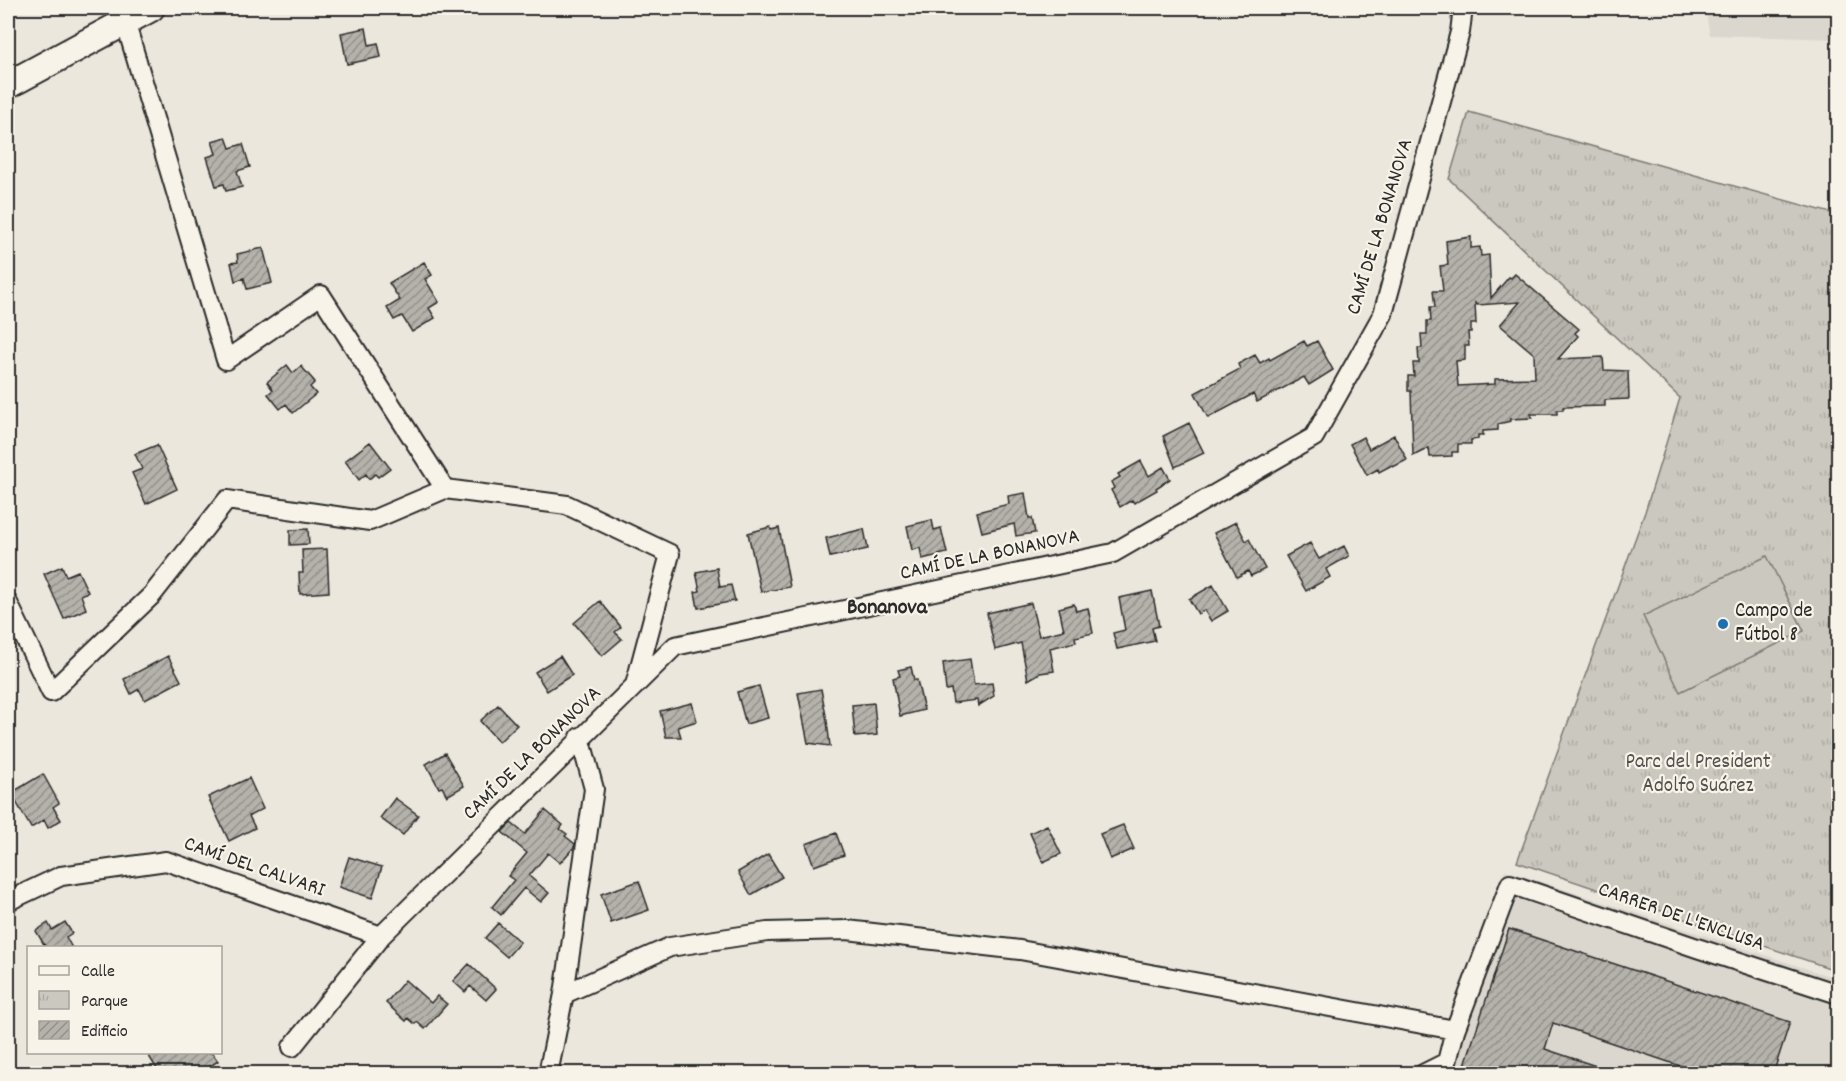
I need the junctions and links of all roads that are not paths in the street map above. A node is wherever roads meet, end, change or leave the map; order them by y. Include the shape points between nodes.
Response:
1 (151, 8) edge
2 (1463, 8) edge
3 (125, 21) junction
4 (8, 84) edge
5 (444, 489) junction
6 (8, 603) edge
7 (635, 687) junction
8 (580, 737) junction
9 (8, 901) edge
10 (381, 936) junction
11 (564, 994) junction
12 (1839, 994) edge
13 (1455, 1030) junction
14 (292, 1047) dead end
15 (1445, 1068) edge
16 (548, 1074) edge
17 (1422, 1074) edge

1 - 3 main road
2 - 7 street, CAMÍ DE LA BONANOVA via 1460,32 1383,314 1314,437 1113,553 675,646
3 - 4 main road
3 - 5 street via 226,360 321,295
5 - 6 street via 370,521 227,500 152,595 51,692
5 - 7 street via 567,505 670,554
7 - 8 street, CAMÍ DE LA BONANOVA
8 - 10 street, CAMÍ DE LA BONANOVA
8 - 11 street via 594,789
9 - 10 street, CAMÍ DEL CALVARI via 61,876 166,861
10 - 14 street, CAMÍ DE LA BONANOVA
11 - 13 street via 670,947 767,932 847,930 1020,950
11 - 16 street
12 - 13 street, CARRER DE L'ENCLUSA via 1510,884
13 - 15 street
15 - 17 street

